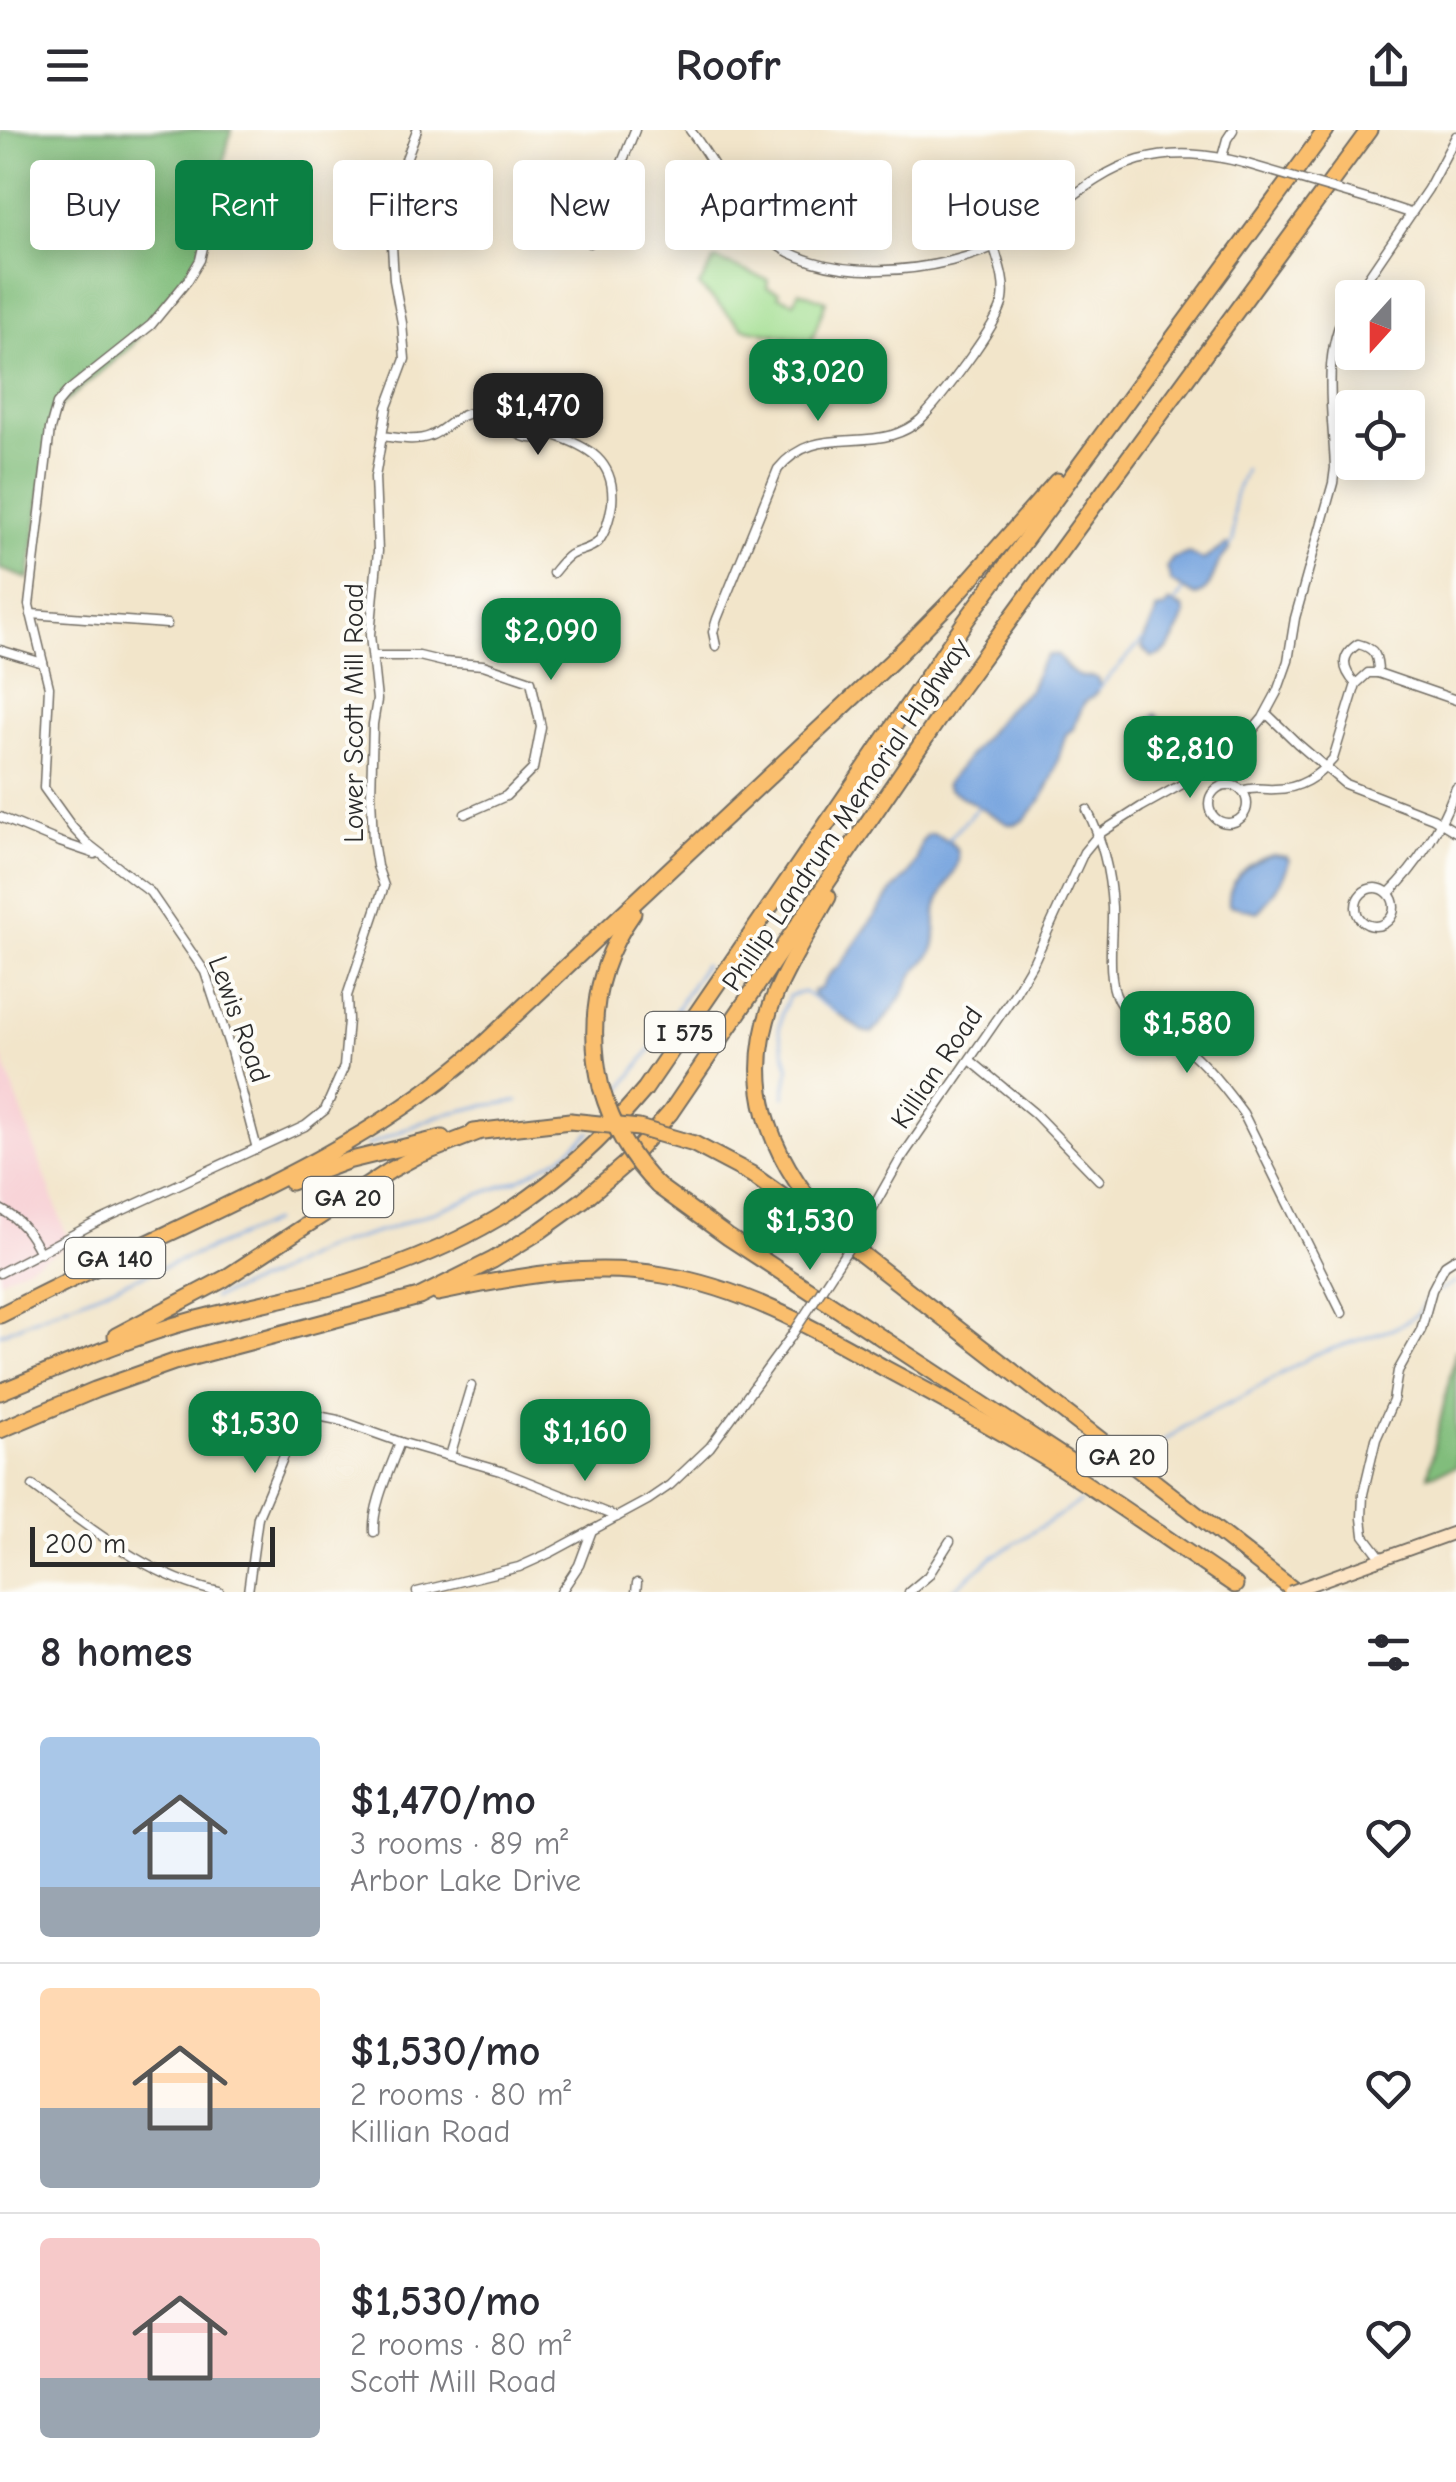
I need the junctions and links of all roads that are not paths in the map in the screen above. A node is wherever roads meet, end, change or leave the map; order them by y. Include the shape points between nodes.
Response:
1 (416, 130) edge
2 (635, 130) edge
3 (690, 130) edge
4 (1233, 130) edge
5 (1326, 130) edge
6 (1369, 130) edge
7 (1456, 136) edge
8 (1222, 157) junction
9 (623, 160) edge
10 (1075, 192) edge
11 (1410, 213) junction
12 (202, 250) edge
13 (985, 250) edge
14 (995, 250) edge
15 (1366, 280) edge
16 (1335, 344) edge
17 (1114, 417) junction
18 (382, 436) junction
19 (554, 573) dead end
20 (31, 614) junction
21 (167, 624) dead end
22 (716, 646) dead end
23 (0, 650) edge
24 (374, 656) junction
25 (43, 662) junction
26 (1378, 673) junction
27 (1356, 684) junction
28 (1456, 700) edge
29 (1266, 713) junction
30 (1325, 768) junction
31 (1456, 788) edge
32 (1242, 791) junction
33 (1087, 810) dead end
34 (465, 814) dead end
35 (0, 817) edge
36 (870, 821) junction
37 (1440, 822) junction
38 (1456, 832) edge
39 (1099, 834) junction
40 (104, 857) junction
41 (646, 893) junction
42 (1389, 894) junction
43 (970, 1060) junction
44 (481, 1131) junction
45 (257, 1149) junction
46 (1099, 1180) dead end
47 (231, 1204) junction
48 (0, 1208) edge
49 (846, 1242) junction
50 (40, 1253) junction
51 (1456, 1258) edge
52 (0, 1272) edge
53 (419, 1297) junction
54 (1342, 1313) dead end
55 (0, 1315) edge
56 (42, 1375) junction
57 (471, 1386) dead end
58 (0, 1392) edge
59 (0, 1430) edge
60 (400, 1442) junction
61 (450, 1456) junction
62 (33, 1486) dead end
63 (617, 1517) junction
64 (592, 1530) junction
65 (374, 1532) dead end
66 (1456, 1532) edge
67 (950, 1541) dead end
68 (1383, 1560) junction
69 (1239, 1589) edge
70 (220, 1592) edge
71 (248, 1592) edge
72 (416, 1592) edge
73 (561, 1592) edge
74 (909, 1592) edge
75 (1293, 1592) edge

1 - 18 street, Lower Scott Mill Road via 390,211 405,358
2 - 9 street
3 - 13 street via 760,231 820,264 911,268
4 - 8 street
5 - 17 highway, Phillip Landrum Memorial Highway / I 575
6 - 36 highway, Phillip Landrum Memorial Highway / I 575 via 1020,604
7 - 11 street, Killian Road
8 - 10 street via 1129,163
8 - 11 street, bridge
11 - 15 street, Killian Road
12 - 20 street, Lewis Road via 188,280 151,325 57,404
14 - 22 street via 1003,304 919,421 892,435 802,448 778,470 712,632
16 - 29 street, Killian Road via 1335,468 1288,661
17 - 41 highway via 894,660
17 - 56 highway, Phillip Landrum Memorial Highway / I 575 via 944,650 645,1089 593,1147 514,1210 429,1254 137,1336
18 - 19 street via 433,436 460,415 478,412 528,439 551,434 588,451 608,467 611,510 596,544 572,554
18 - 24 street, Lower Scott Mill Road via 374,476
20 - 21 street
20 - 25 street, Lewis Road
23 - 25 street
24 - 34 street via 483,665 531,681 541,727 533,769 506,796
24 - 45 street, Lower Scott Mill Road via 372,841 384,886 347,996 344,1067 325,1110
25 - 40 street, Lewis Road via 50,688 44,788
26 - 27 street
26 - 27 street via 1376,657 1358,644 1344,662
26 - 28 street
27 - 30 street
29 - 30 street
29 - 39 street, Killian Road via 1216,766
30 - 32 street via 1293,788
30 - 37 street via 1345,784
31 - 37 street
32 - 32 street via 1229,784 1215,790 1209,802 1214,816 1240,818 1247,804
33 - 39 street
35 - 40 street
36 - 49 highway via 778,988 761,1061 764,1108 779,1154
36 - 53 highway, Phillip Landrum Memorial Highway / I 575 via 646,1143 540,1231
37 - 38 street
37 - 42 street
39 - 43 street, Killian Road via 1070,878 1034,961
39 - 54 street via 1112,906 1116,998 1191,1055 1243,1112
40 - 45 street, Lewis Road via 150,892 205,972
41 - 47 highway via 428,1091 352,1142
41 - 69 highway, bridge via 614,943 598,992 594,1039 600,1087 638,1164 728,1237 1110,1488
42 - 42 street via 1378,888 1360,894 1358,918 1375,926 1387,922 1394,905
43 - 46 street
43 - 63 street, Killian Road, bridge via 726,1428 665,1488
44 - 47 highway, GA 140 via 347,1161
44 - 49 highway, GA 20, bridge via 570,1121 639,1128 694,1144 760,1180
44 - 56 highway, GA 20 via 391,1170 224,1279
45 - 50 street, Lower Scott Mill Road
47 - 55 highway, GA 140
48 - 50 street via 22,1223
49 - 75 highway, GA 20
50 - 52 street, Lower Scott Mill Road
51 - 68 street via 1438,1275 1376,1439 1362,1518 1364,1536
53 - 59 highway, Phillip Landrum Memorial Highway / I 575 via 174,1362
53 - 69 highway, GA 20 via 513,1277 607,1269 720,1288 806,1325 983,1422
56 - 58 highway, Phillip Landrum Memorial Highway / I 575
57 - 61 street
60 - 61 street
60 - 65 street
60 - 71 street via 338,1420 306,1417 296,1425 258,1517
61 - 63 street
62 - 70 street via 151,1566
63 - 64 street, Killian Road
64 - 72 street, Killian Road via 520,1567
64 - 73 street
66 - 68 street
67 - 74 street
68 - 75 street, bridge

